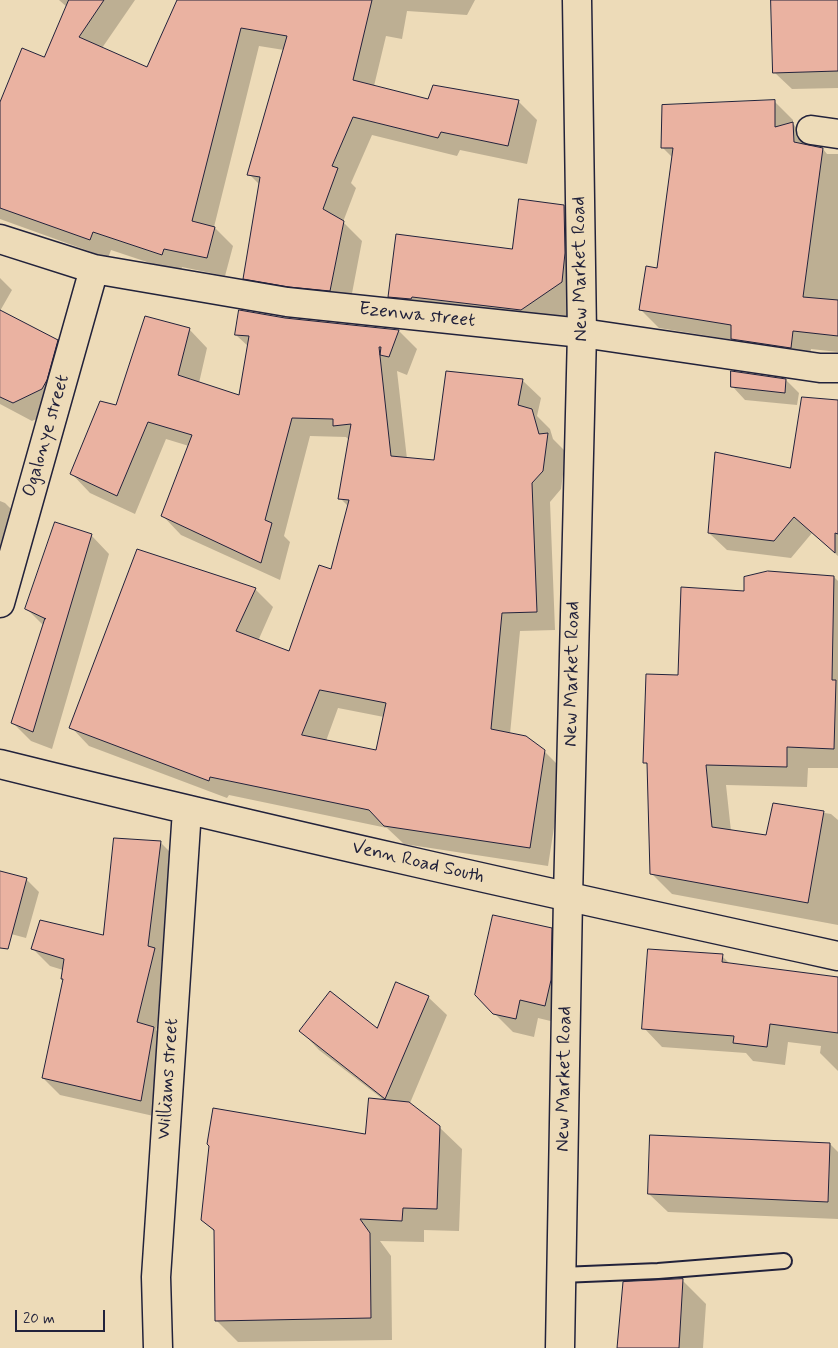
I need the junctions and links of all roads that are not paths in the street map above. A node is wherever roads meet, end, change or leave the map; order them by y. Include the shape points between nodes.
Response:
1 (577, 0) edge
2 (811, 130) dead end
3 (838, 134) edge
4 (0, 239) edge
5 (94, 269) junction
6 (582, 333) junction
7 (838, 368) edge
8 (0, 603) edge
9 (0, 764) edge
10 (187, 810) junction
11 (568, 898) junction
12 (838, 956) edge
13 (784, 1261) dead end
14 (561, 1275) junction
15 (158, 1348) edge
16 (560, 1348) edge

1 - 6 street, New Market Road
2 - 3 street
4 - 5 street, Ezenwa street
5 - 6 street, Ezenwa street via 287,302
5 - 8 street, Ogalonye street
6 - 7 street, Ezenwa street
6 - 11 street, New Market Road
9 - 10 street, Venn Road South
10 - 11 street, Venn Road South
10 - 15 street, Williams street via 156,1277
11 - 12 street, Venn Road South
11 - 14 street, New Market Road
13 - 14 lane
14 - 16 street, New Market Road

